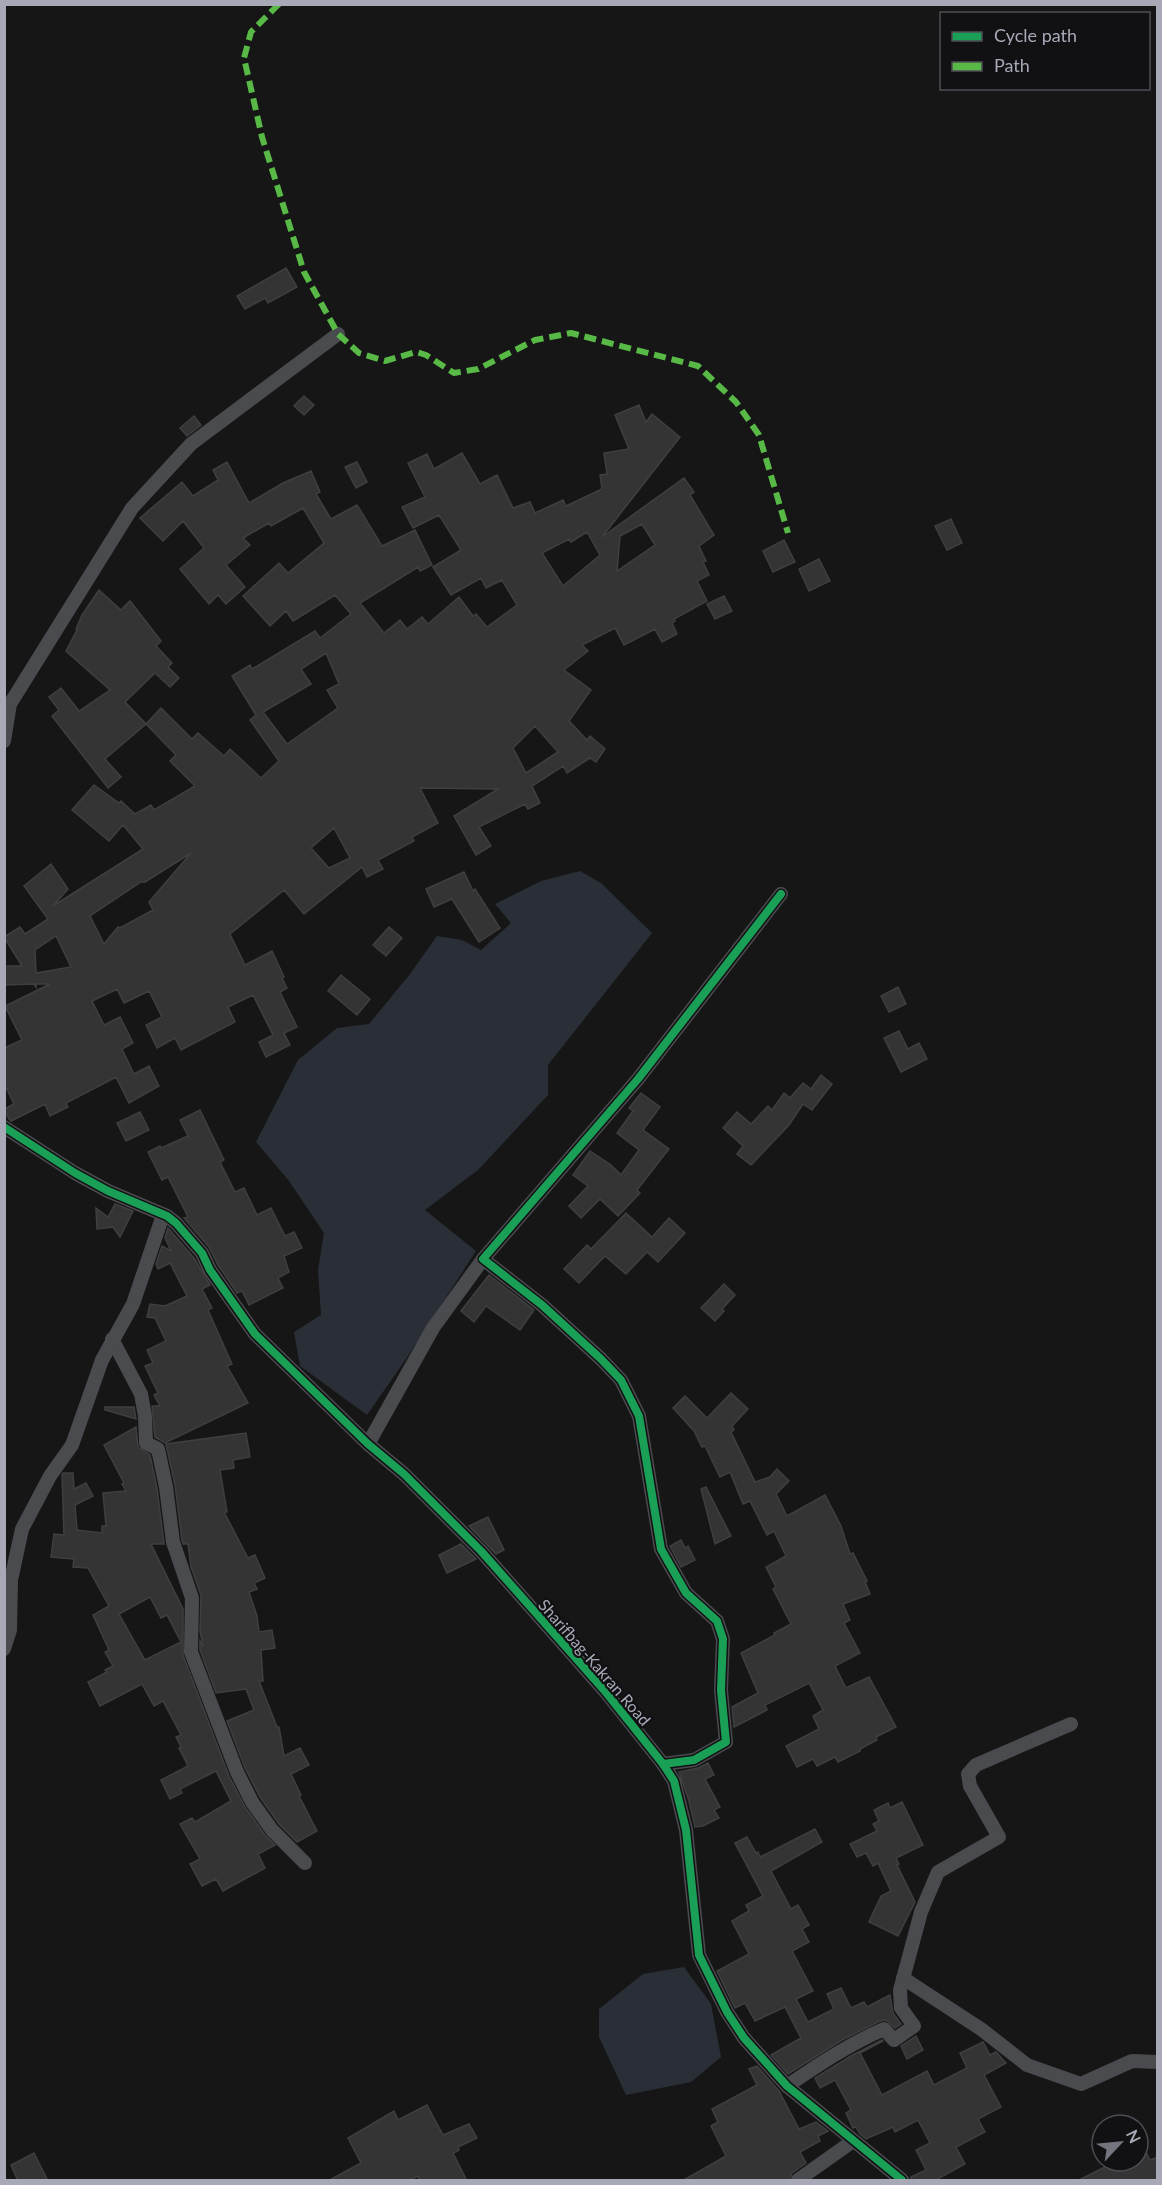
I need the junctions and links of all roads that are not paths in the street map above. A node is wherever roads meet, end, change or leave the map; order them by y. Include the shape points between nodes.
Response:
1 (338, 334) dead end
2 (7, 702) edge
3 (4, 741) edge
4 (781, 894) dead end
5 (4, 1127) edge
6 (163, 1215) junction
7 (483, 1259) junction
8 (112, 1339) junction
9 (368, 1444) junction
10 (4, 1649) edge
11 (1071, 1724) dead end
12 (663, 1764) junction
13 (305, 1863) dead end
14 (903, 1978) junction
15 (1158, 2062) edge
16 (787, 2086) junction
17 (853, 2141) junction
18 (798, 2181) edge
19 (902, 2181) edge

1 - 2 street via 191,444 132,508
2 - 3 street
4 - 7 street via 638,1079
5 - 6 street, Sharifbag-Kakran Road via 75,1173
6 - 8 street via 133,1304
6 - 9 street, Sharifbag-Kakran Road via 176,1223 202,1253 255,1334
7 - 9 street via 432,1328
7 - 12 street via 542,1305 621,1380 639,1416 661,1550 686,1593 717,1621 723,1639 720,1690 726,1742 694,1760
8 - 10 street via 72,1444 22,1529 11,1580 10,1630
8 - 13 street via 141,1394 146,1443 158,1449 173,1542 192,1598 191,1652 252,1802 272,1830
9 - 12 street, Sharifbag-Kakran Road via 481,1551 604,1690
11 - 14 street via 976,1766 968,1774 970,1786 999,1837 938,1872 921,1912
12 - 16 street, Sharifbag-Kakran Road via 674,1781 686,1830 699,1955 744,2038
14 - 15 street via 981,2029 1027,2065 1081,2084 1132,2061
14 - 16 street via 901,2008 914,2026 894,2040 884,2029 872,2034
16 - 17 street, Sharifbag-Kakran Road
17 - 18 street
17 - 19 street, Sharifbag-Kakran Road

